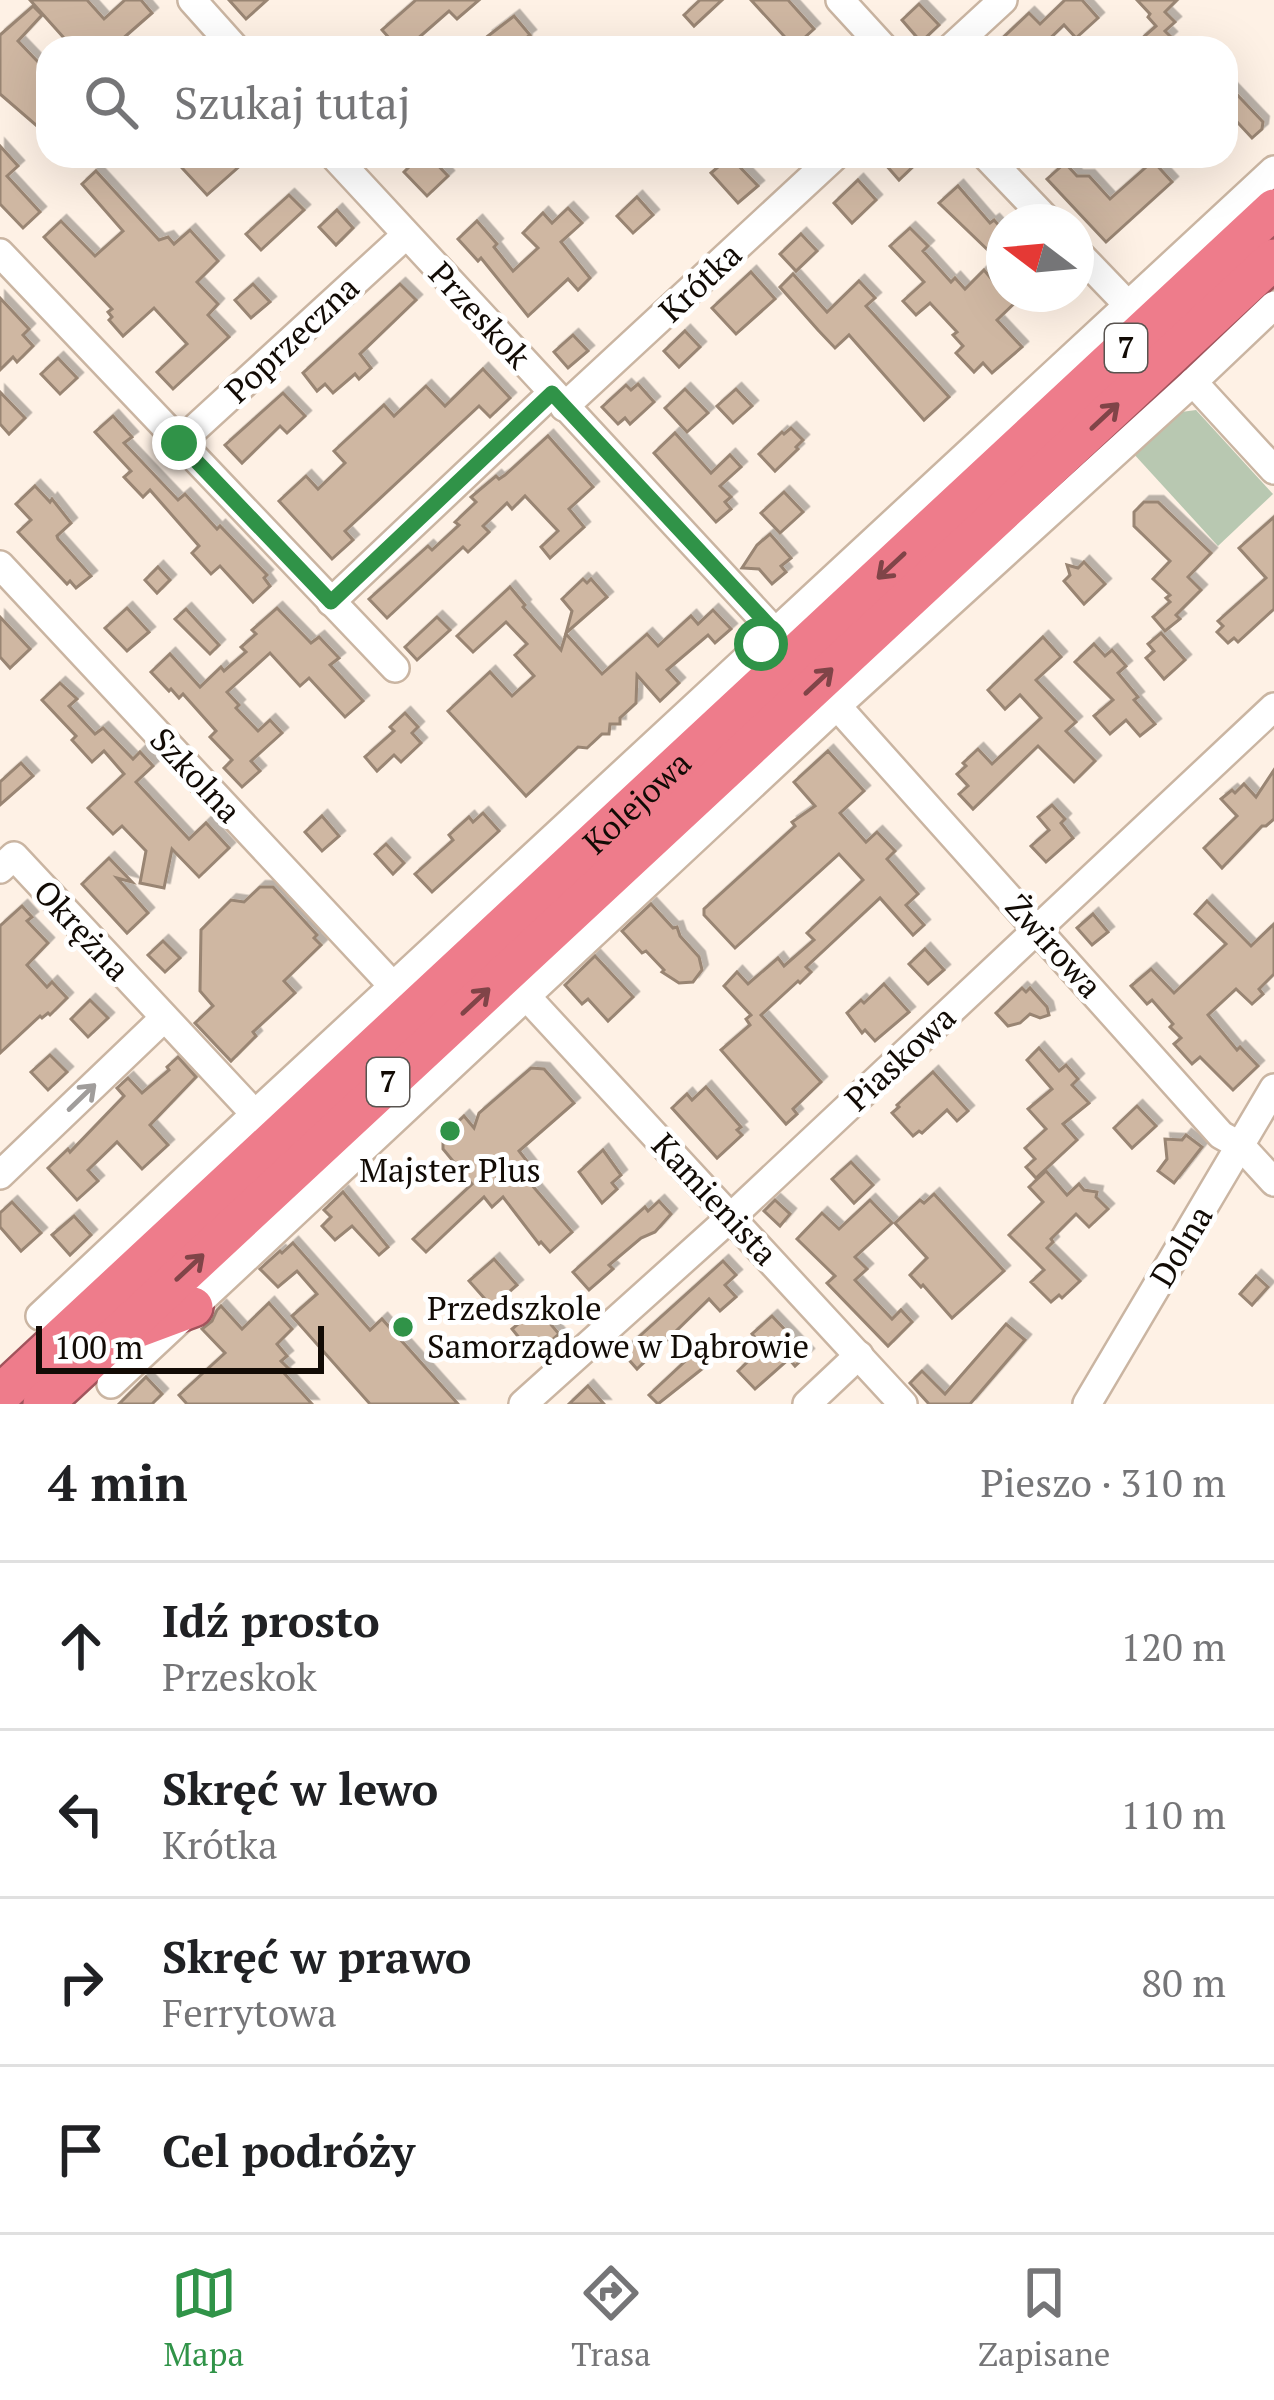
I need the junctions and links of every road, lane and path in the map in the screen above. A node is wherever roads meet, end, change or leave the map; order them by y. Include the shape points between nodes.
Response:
1 (192, 0) edge
2 (840, 0) edge
3 (1003, 0) edge
4 (225, 36) edge
5 (873, 36) edge
6 (964, 36) edge
7 (345, 168) edge
8 (821, 168) edge
9 (997, 168) edge
10 (1274, 170) edge
11 (1031, 204) edge
12 (1274, 209) edge
13 (406, 235) junction
14 (0, 253) edge
15 (1274, 259) edge
16 (1094, 270) edge
17 (1274, 305) edge
18 (1129, 306) junction
19 (1193, 382) junction
20 (558, 400) junction
21 (179, 443) junction
22 (1274, 470) edge
23 (0, 565) edge
24 (331, 602) junction
25 (775, 632) junction
26 (394, 668) dead end
27 (837, 706) junction
28 (1274, 707) edge
29 (0, 869) edge
30 (1039, 928) junction
31 (393, 986) junction
32 (526, 996) junction
33 (164, 1018) junction
34 (1274, 1088) edge
35 (255, 1114) junction
36 (1241, 1146) junction
37 (0, 1175) edge
38 (1274, 1182) edge
39 (731, 1217) junction
40 (193, 1307) junction
41 (40, 1316) dead end
42 (117, 1335) junction
43 (859, 1355) junction
44 (112, 1384) dead end
45 (13, 1391) edge
46 (523, 1404) edge
47 (806, 1404) edge
48 (903, 1404) edge
49 (1087, 1404) edge

1 - 4 street
2 - 5 street
3 - 6 street
7 - 13 street, Przeskok
8 - 20 street, Krótka
9 - 11 street
10 - 18 street, Kolejowa
12 -> 45 highway, Kolejowa / 7
13 - 20 street, Przeskok
13 - 21 street, Poprzeczna
14 - 21 street
42 -> 15 highway, Kolejowa / 7
16 - 18 street
17 - 19 street, Kolejowa
18 - 25 street, Kolejowa
19 - 22 street
19 - 27 street, Kolejowa
20 - 24 street, Krótka
20 - 25 street, Przeskok
21 - 24 street
23 - 31 street, Szkolna
24 - 26 street
25 - 31 street, Kolejowa
27 - 30 street, Żwirowa
27 - 32 street, Kolejowa
28 - 30 street, Piaskowa
29 - 33 street, Okrężna via 14,856
30 - 36 street, Żwirowa via 1221,1135
30 - 39 street, Piaskowa
31 - 35 street, Kolejowa
32 - 39 street, Kamienista
32 - 40 street, Kolejowa
33 - 35 street, Okrężna
37 -> 33 street
34 - 36 street, Dolna
35 - 41 street, Kolejowa
36 - 38 street, Żwirowa
36 - 49 street, Dolna
39 - 43 street, Kamienista
39 - 46 street, Piaskowa
40 - 42 highway
40 - 44 street, Kolejowa
42 - 45 highway, Kolejowa / 7
43 - 47 street
43 - 48 street, Kamienista

